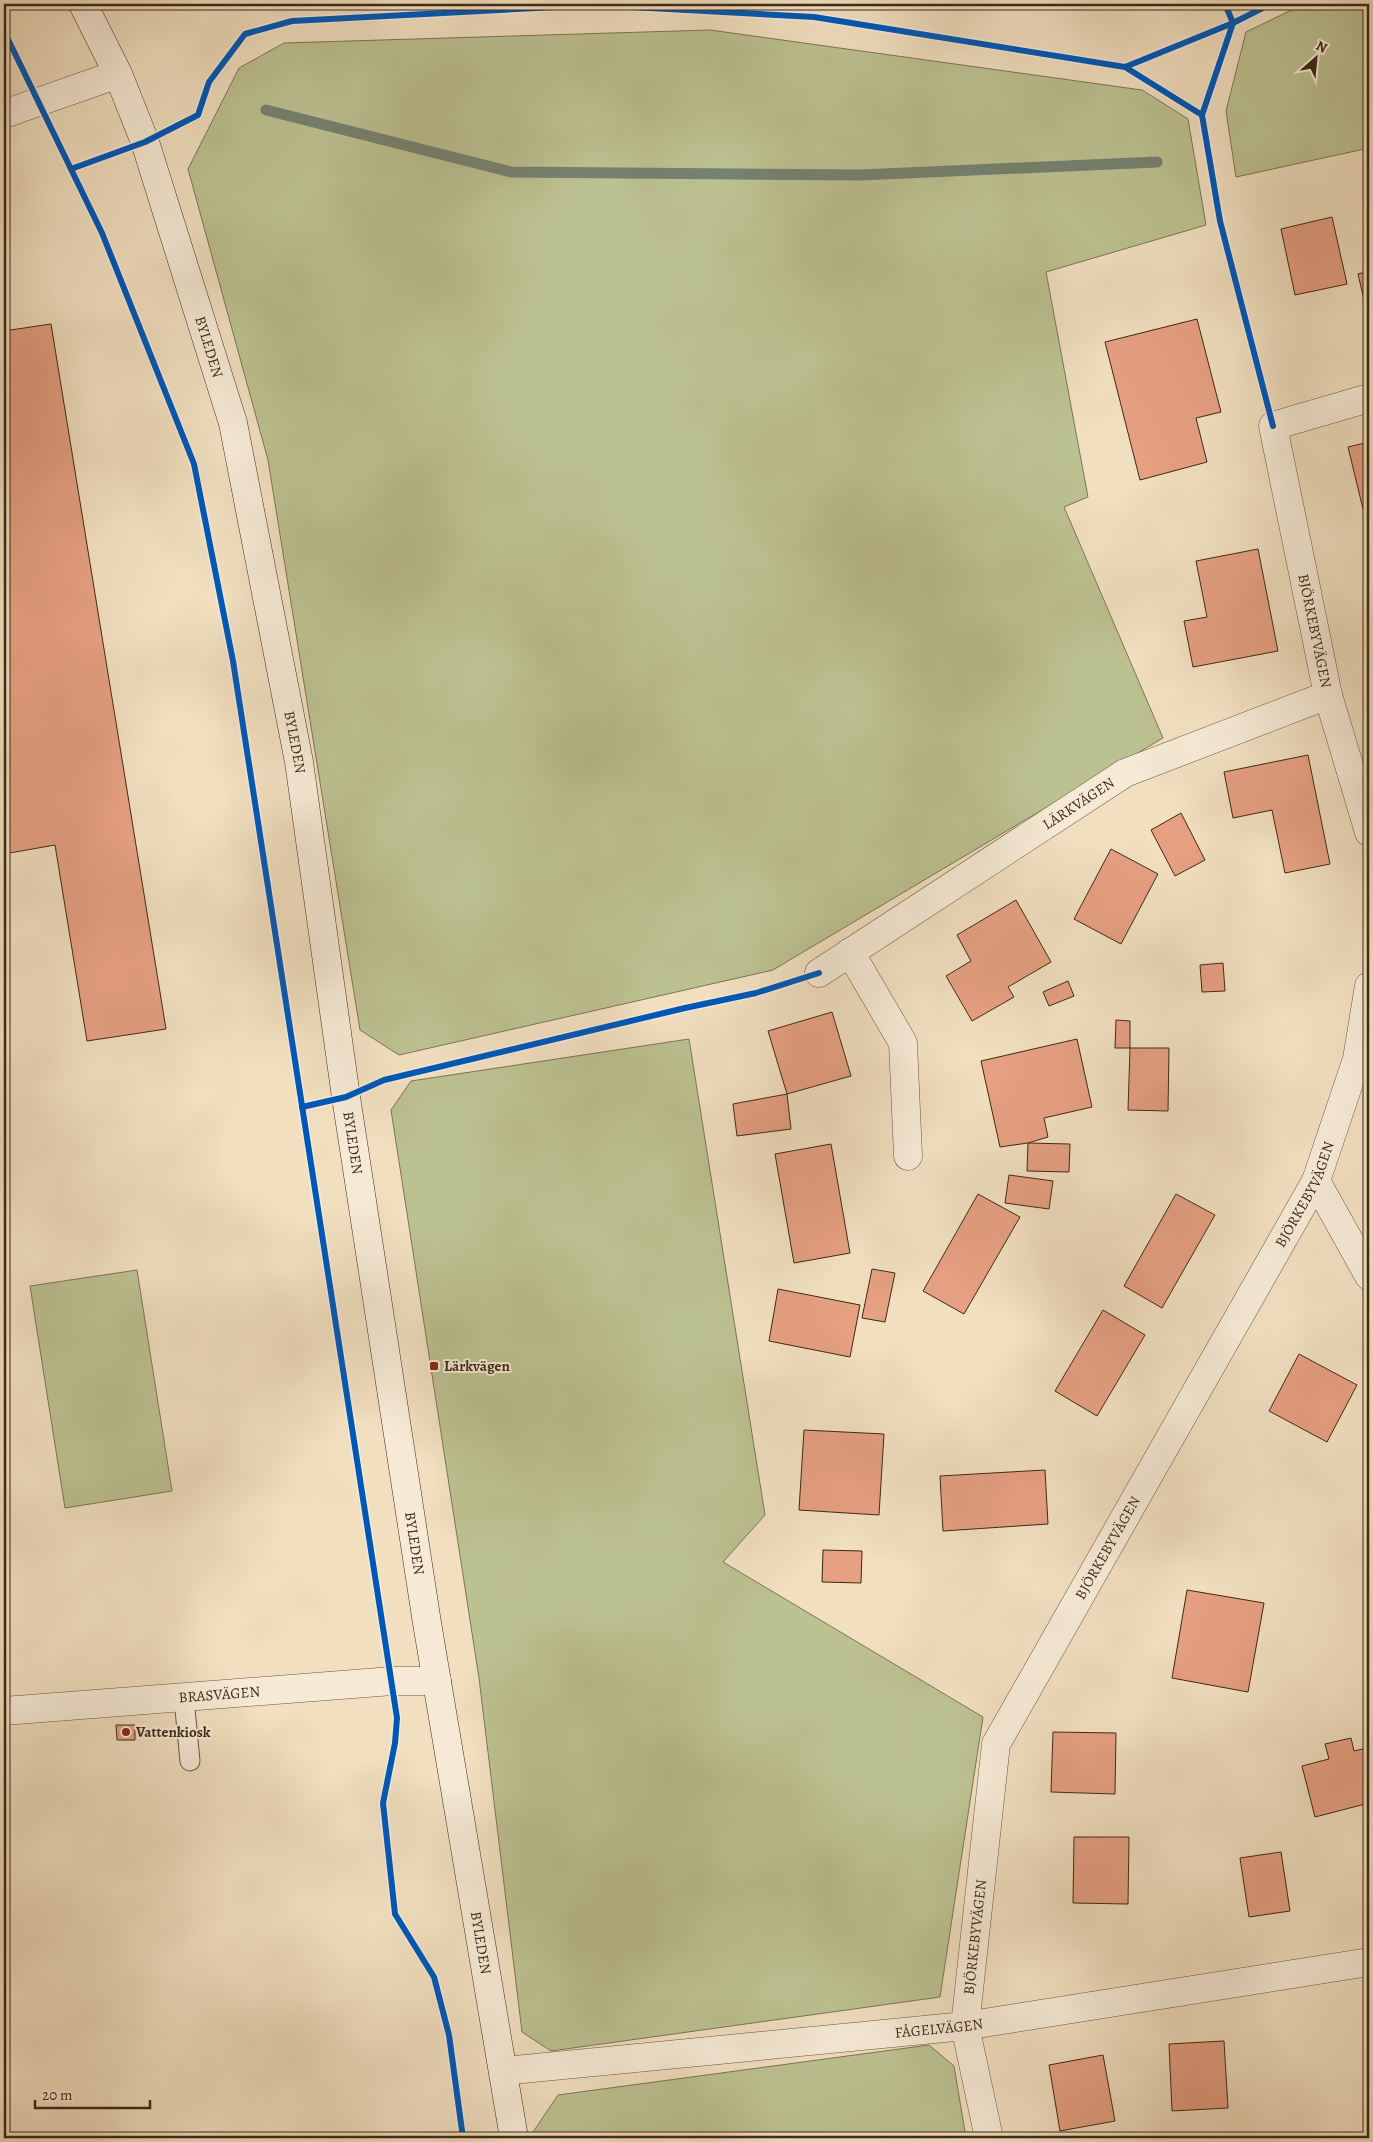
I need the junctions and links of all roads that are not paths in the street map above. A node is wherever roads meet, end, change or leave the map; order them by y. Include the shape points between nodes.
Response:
1 (83, 4) edge
2 (118, 74) junction
3 (4, 114) edge
4 (1369, 398) edge
5 (1328, 695) junction
6 (1369, 832) edge
7 (850, 952) junction
8 (819, 973) dead end
9 (1369, 986) edge
10 (908, 1156) dead end
11 (1316, 1181) junction
12 (1369, 1276) edge
13 (437, 1681) junction
14 (184, 1699) junction
15 (4, 1712) edge
16 (190, 1761) dead end
17 (1369, 1962) edge
18 (966, 2026) junction
19 (503, 2071) junction
20 (514, 2138) edge
21 (989, 2138) edge

1 - 2 street, BYLEDEN
2 - 3 street
2 - 13 street, BYLEDEN via 145,142 235,432 299,762 346,1098
4 - 5 street, BJÖRKEBYVÄGEN via 1273,426
5 - 6 street, BJÖRKEBYVÄGEN
5 - 7 street, LÄRKVÄGEN via 1125,773
7 - 8 street, LÄRKVÄGEN
7 - 10 street via 903,1043
9 - 11 street, BJÖRKEBYVÄGEN via 1357,1059
11 - 12 street
11 - 18 street, BJÖRKEBYVÄGEN via 996,1744
13 - 14 street, BRASVÄGEN via 392,1681
13 - 19 street, BYLEDEN
14 - 15 street, BRASVÄGEN
14 - 16 lane
17 - 18 street, FÅGELVÄGEN
18 - 19 street, FÅGELVÄGEN
18 - 21 street, BJÖRKEBYVÄGEN
19 - 20 street, BYLEDEN

